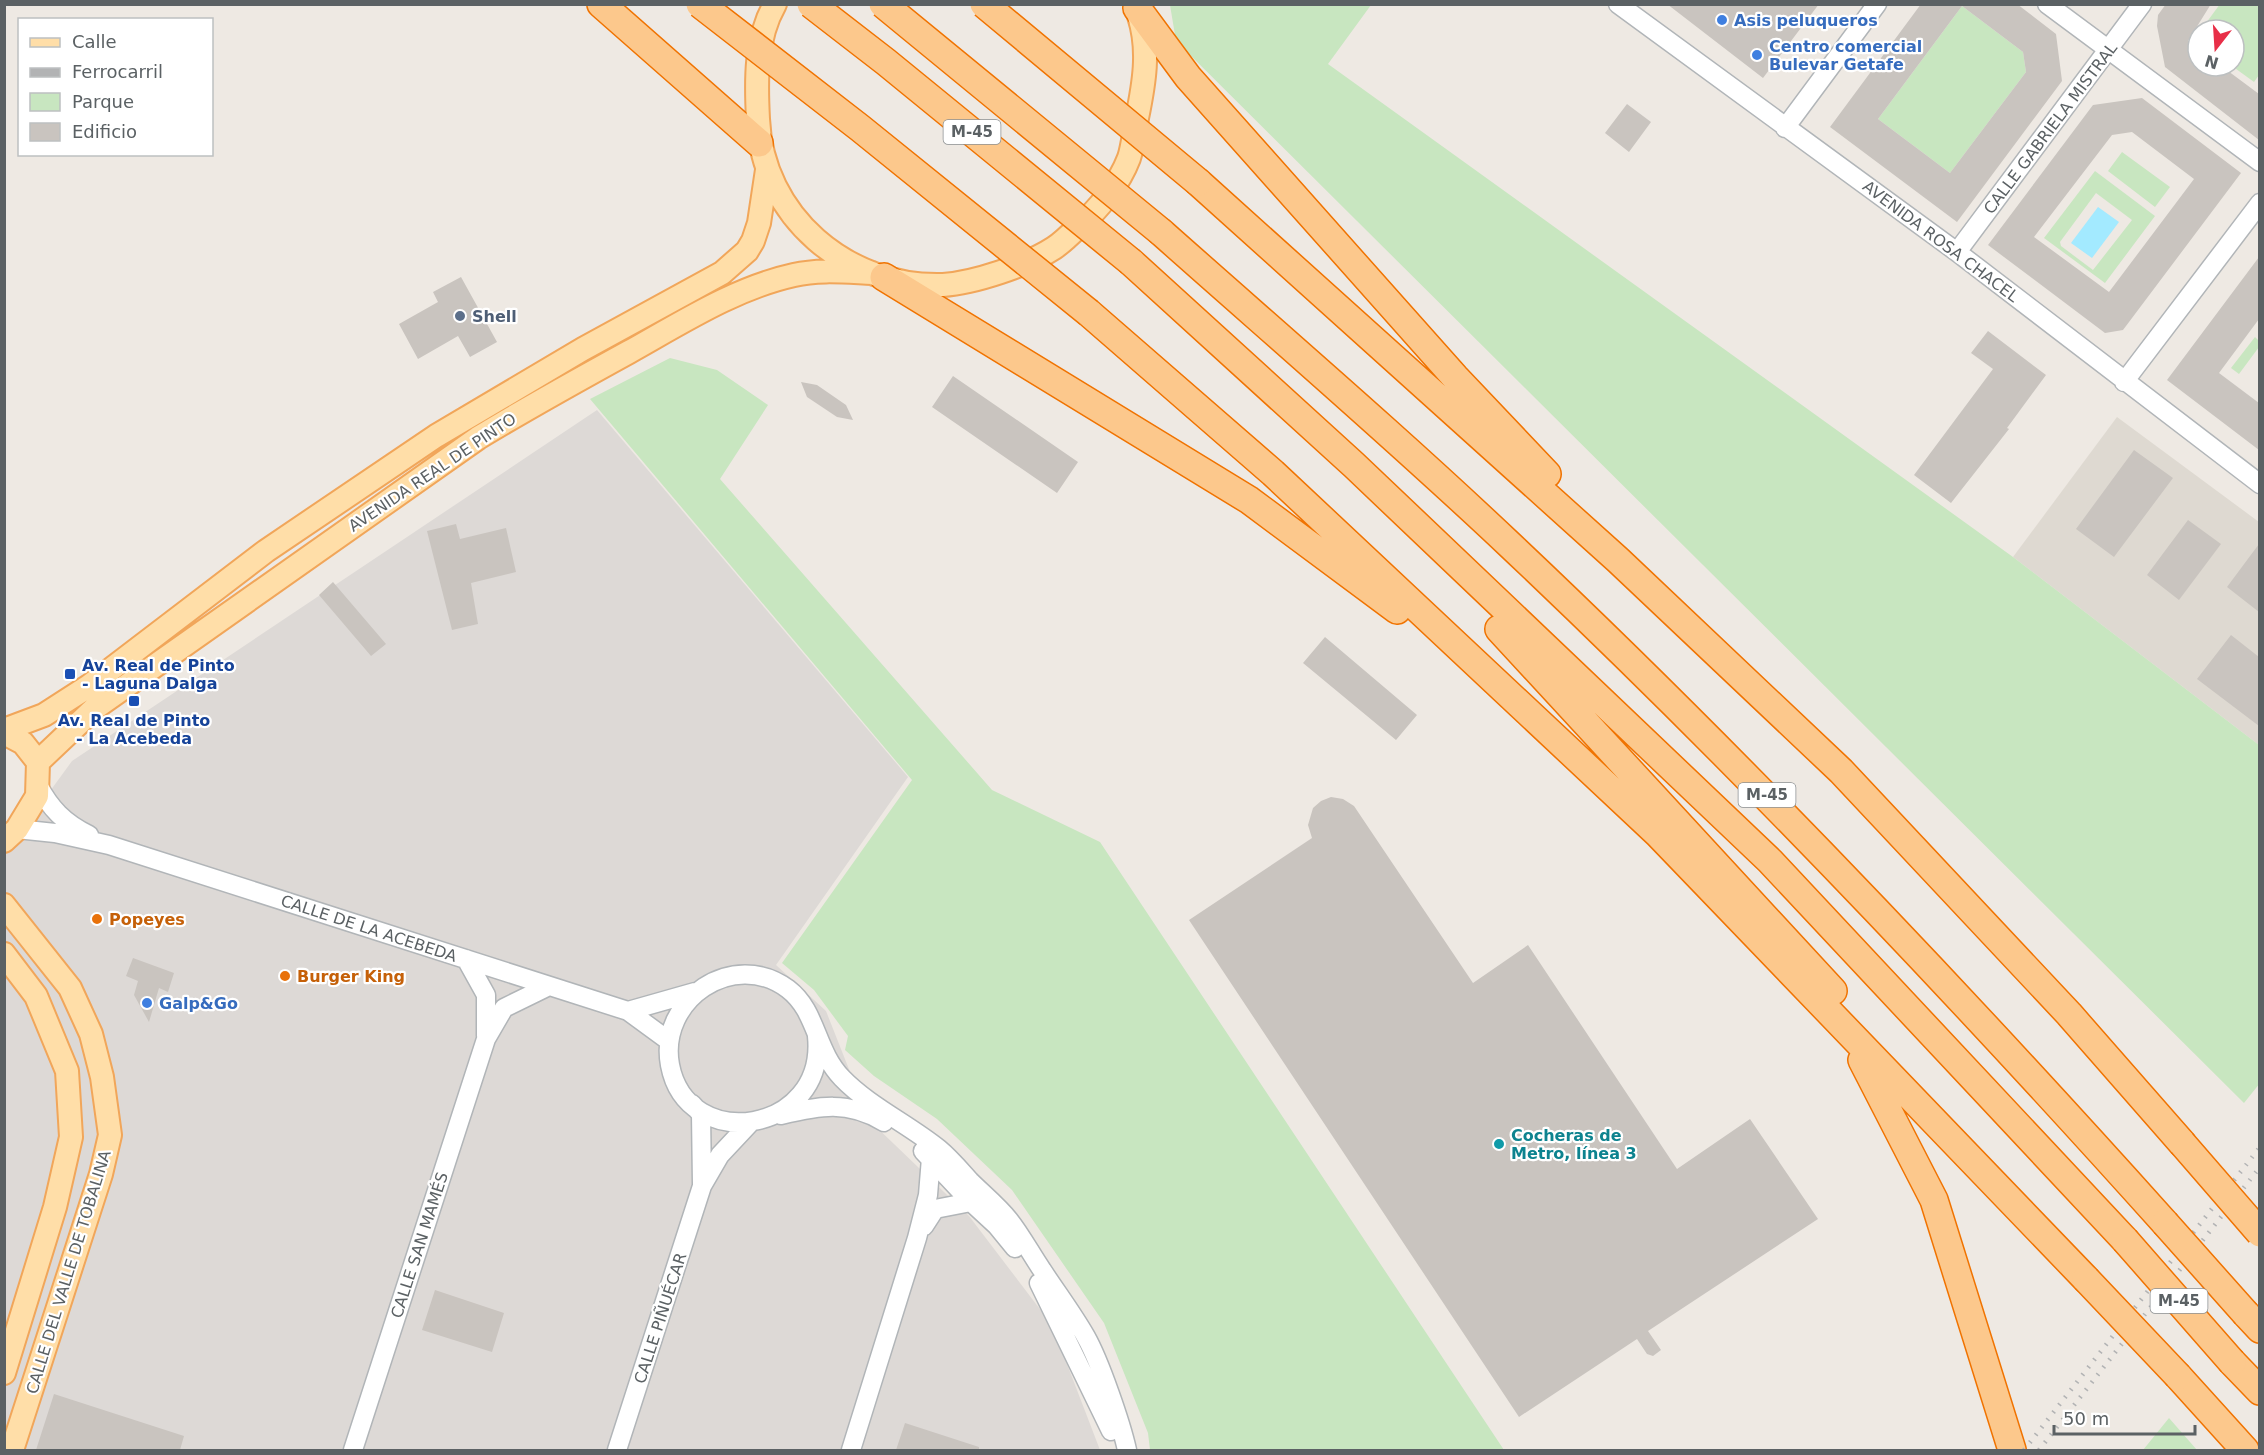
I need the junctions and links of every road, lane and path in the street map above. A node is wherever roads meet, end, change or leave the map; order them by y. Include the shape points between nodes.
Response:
1 (601, 4) edge
2 (700, 4) edge
3 (775, 4) edge
4 (811, 4) edge
5 (883, 4) edge
6 (984, 4) edge
7 (1618, 4) edge
8 (1877, 4) edge
9 (2047, 4) edge
10 (2142, 4) edge
11 (1140, 6) edge
12 (2108, 50) junction
13 (1785, 128) junction
14 (759, 143) junction
15 (2259, 162) edge
16 (767, 170) junction
17 (2259, 202) edge
18 (1957, 252) junction
19 (878, 275) junction
20 (2124, 382) junction
21 (2259, 484) edge
22 (1618, 560) junction
23 (1454, 564) junction
24 (1502, 688) junction
25 (4, 731) edge
26 (38, 773) junction
27 (11, 835) edge
28 (109, 845) junction
29 (4, 905) edge
30 (4, 954) edge
31 (466, 959) junction
32 (549, 986) junction
33 (695, 992) junction
34 (628, 1011) junction
35 (1846, 1030) junction
36 (817, 1036) junction
37 (486, 1039) junction
38 (669, 1041) junction
39 (690, 1102) junction
40 (773, 1117) junction
41 (750, 1123) junction
42 (2182, 1143) junction
43 (931, 1158) junction
44 (702, 1186) junction
45 (971, 1202) junction
46 (2259, 1207) edge
47 (2259, 1233) edge
48 (917, 1238) junction
49 (2063, 1255) junction
50 (2253, 1322) edge
51 (4, 1373) edge
52 (2259, 1391) edge
53 (12, 1450) edge
54 (353, 1450) edge
55 (617, 1450) edge
56 (851, 1450) edge
57 (1116, 1450) edge
58 (1127, 1450) edge
59 (2012, 1450) edge
60 (2245, 1450) edge

1 - 14 highway
2 - 24 highway, bridge via 1089,313 1273,472
3 - 14 main road via 756,69
4 - 23 highway, M-45, bridge via 1131,262 1354,465
5 - 50 highway, M-45, bridge via 1161,232 1509,544 1786,814 2016,1056
6 - 22 highway, bridge via 1198,182
7 - 13 street, AVENIDA ROSA CHACEL
8 - 13 street
9 - 12 street
10 - 12 street, CALLE GABRIELA MISTRAL
11 - 19 main road via 1147,39 1143,92 1129,158 1100,208 1054,248 991,275 943,285 903,282
11 - 22 highway via 1188,77 1455,377 1570,498
12 - 15 street
12 - 18 street, CALLE GABRIELA MISTRAL
13 - 18 street, AVENIDA ROSA CHACEL
14 - 16 main road
16 - 19 main road via 785,207 806,231 832,254
16 - 25 main road, AVENIDA REAL DE PINTO via 753,241 722,273 425,442 266,551 89,686 44,715
17 - 20 street
18 - 20 street, AVENIDA ROSA CHACEL
19 - 24 highway via 1249,500
19 - 26 main road, AVENIDA REAL DE PINTO via 796,274 748,290 524,409 94,708
20 - 21 street, AVENIDA ROSA CHACEL
22 - 42 highway via 1841,771 2069,1014
23 - 49 highway via 1478,606 2051,1231
23 - 52 highway, M-45, bridge via 1770,861 2125,1240
24 - 35 highway via 1658,834
25 - 26 main road via 23,743
26 - 27 main road via 38,796
26 - 28 street, CALLE DE LA ACEBEDA via 50,808 74,828
27 - 28 street, CALLE DE LA ACEBEDA via 55,833
28 - 31 street, CALLE DE LA ACEBEDA
29 - 53 main road, CALLE DEL VALLE DE TOBALINA via 70,988 91,1034 110,1135
30 - 51 main road, CALLE DEL VALLE DE TOBALINA via 36,996 66,1071 71,1137 55,1207
31 - 32 street, CALLE DE LA ACEBEDA
31 - 37 street, CALLE SAN MAMÉS via 486,995
32 - 34 street, CALLE DE LA ACEBEDA
32 - 37 street, CALLE SAN MAMÉS via 504,1008
33 - 34 street
33 - 36 street via 730,976 770,980 788,989 801,1002
33 - 38 street via 683,1005
34 - 38 street, CALLE DE LA ACEBEDA
35 - 49 highway
35 - 59 highway via 1934,1200
36 - 40 street via 814,1072 804,1092
36 - 58 street via 829,1064 852,1088 940,1150 1009,1220 1087,1339
37 - 54 street, CALLE SAN MAMÉS
38 - 39 street via 670,1066
39 - 41 street via 729,1122
39 - 44 street, CALLE PIÑUÉCAR via 701,1114
40 - 41 street
40 - 43 street via 831,1105 867,1112
41 - 44 street, CALLE PIÑUÉCAR via 720,1155
42 - 46 highway, bridge
42 - 47 highway, bridge
43 - 45 street
43 - 48 street via 928,1195
44 - 55 street, CALLE PIÑUÉCAR
45 - 48 street via 935,1209
45 - 57 street via 997,1226 1035,1274 1114,1438
48 - 56 street
49 - 60 highway, M-45, bridge

